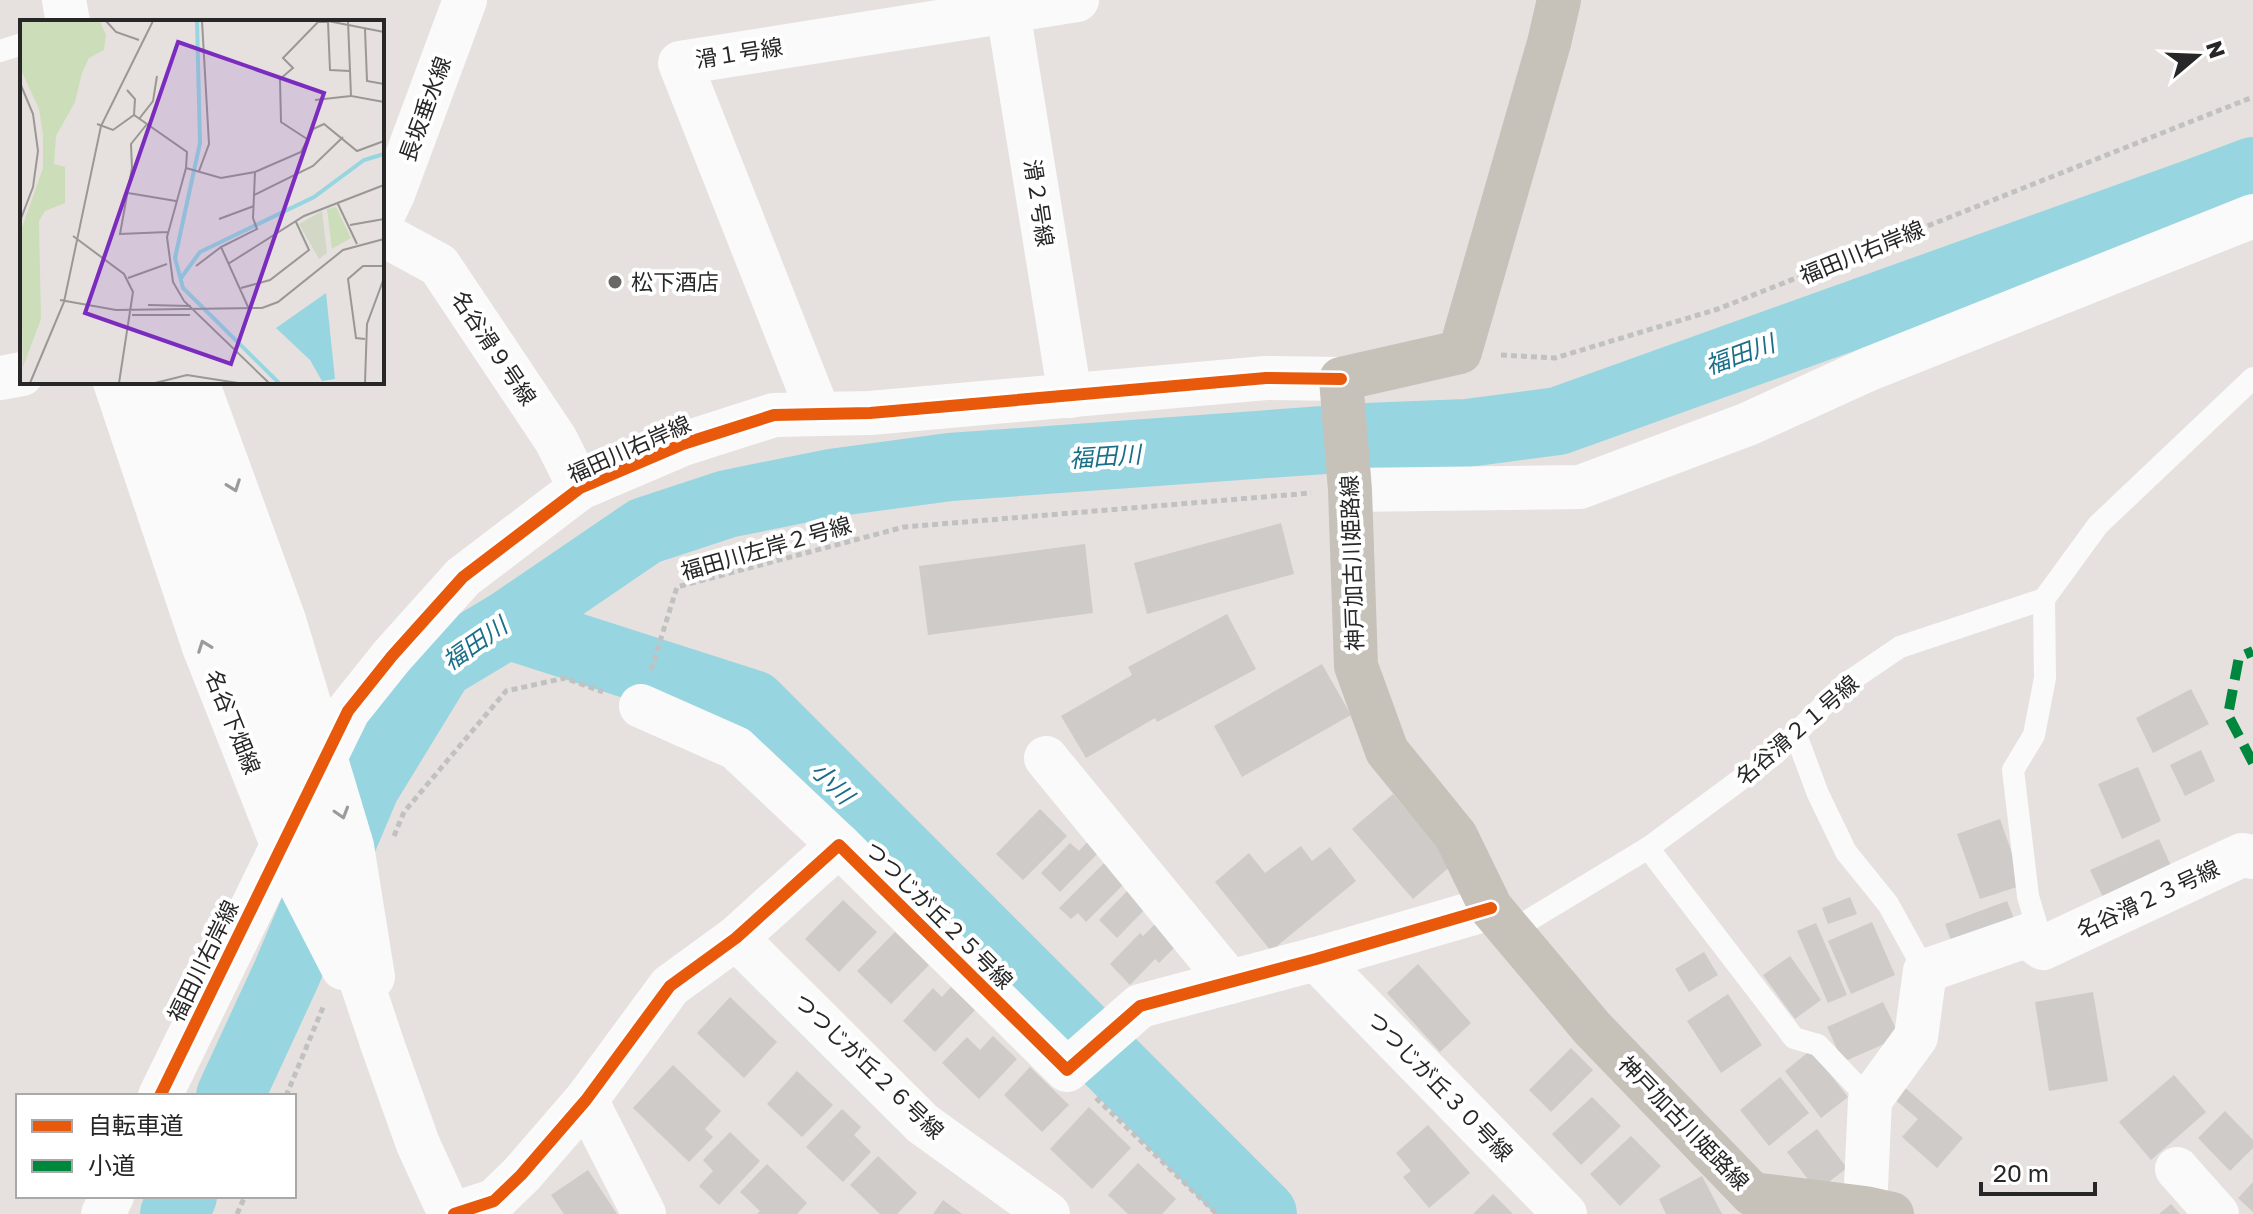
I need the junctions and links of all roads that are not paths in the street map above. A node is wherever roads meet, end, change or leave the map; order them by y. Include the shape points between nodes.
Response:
1 (64, 0) edge
2 (465, 0) edge
3 (1077, 0) edge
4 (1559, 0) edge
5 (1008, 11) junction
6 (68, 20) edge
7 (20, 45) edge
8 (0, 51) edge
9 (384, 213) edge
10 (2253, 216) edge
11 (384, 235) edge
12 (20, 374) edge
13 (0, 378) edge
14 (2253, 378) edge
15 (1341, 379) junction
16 (161, 384) edge
17 (1070, 396) junction
18 (202, 398) edge
19 (122, 400) edge
20 (819, 414) junction
21 (580, 488) junction
22 (1350, 490) junction
23 (2044, 599) junction
24 (641, 706) road end
25 (1796, 735) junction
26 (1046, 758) dead end
27 (839, 845) junction
28 (1648, 848) junction
29 (2253, 857) edge
30 (1501, 920) junction
31 (736, 938) junction
32 (2043, 948) junction
33 (1316, 959) junction
34 (1925, 971) junction
35 (1230, 982) junction
36 (384, 1049) junction
37 (161, 1094) edge
38 (586, 1100) junction
39 (1870, 1100) junction
40 (2177, 1169) dead end
41 (1879, 1211) edge
42 (452, 1214) edge
43 (644, 1214) edge
44 (1048, 1214) edge
45 (1565, 1214) edge
46 (2217, 1214) edge

1 - 6 street
2 - 9 street, 長坂垂水線
3 - 5 street, 滑１号線
4 - 15 main road via 1460,352
5 - 17 street, 滑２号線
5 - 20 street, 滑１号線 via 680,63
7 - 8 lane
10 - 22 street via 1869,369 1748,424 1580,487
11 - 21 street, 名谷滑９号線 via 439,265 556,440
12 - 13 street
14 - 23 lane via 2098,525
15 - 17 street, 福田川右岸線 via 1266,378
15 - 22 main road, 神戸加古川姫路線
16 - 36 street, 名谷下畑線
17 - 20 street, 福田川右岸線
18 -> 36 street, 名谷下畑線 via 284,620 352,846
36 -> 19 street, 名谷下畑線 via 291,867 204,647
20 - 21 street, 福田川右岸線 via 774,415 683,444
21 - 37 street, 福田川右岸線 via 463,577 348,711
22 - 30 main road, 神戸加古川姫路線 via 1356,666 1387,751 1456,836
23 - 25 lane, 名谷滑２１号線 via 1900,647 1844,685
23 - 32 lane via 2045,678 2034,735 2013,770 2028,896
24 - 27 street via 736,748
25 - 28 lane, 名谷滑２１号線
25 - 34 lane via 1846,852 1888,904
26 - 35 street
27 - 31 street, つつじが丘２５号線
27 - 35 street, つつじが丘２５号線 via 1067,1070 1140,1006
28 - 30 lane, 名谷滑２１号線
28 - 39 lane via 1794,1038 1818,1045
29 - 32 street, 名谷滑２３号線 via 2242,855
30 - 33 street
30 - 41 main road, 神戸加古川姫路線 via 1592,1028 1752,1194
31 - 38 street, つつじが丘２５号線 via 670,986
31 - 44 street, つつじが丘２６号線 via 923,1124
32 - 34 street via 2026,936
33 - 35 street
33 - 45 street, つつじが丘３０号線
34 - 39 street via 1916,1037
36 - 42 street, 名谷下畑線 via 418,1144
38 - 42 street, つつじが丘２５号線 via 494,1201
38 - 43 street
39 - 41 street
40 - 46 street

